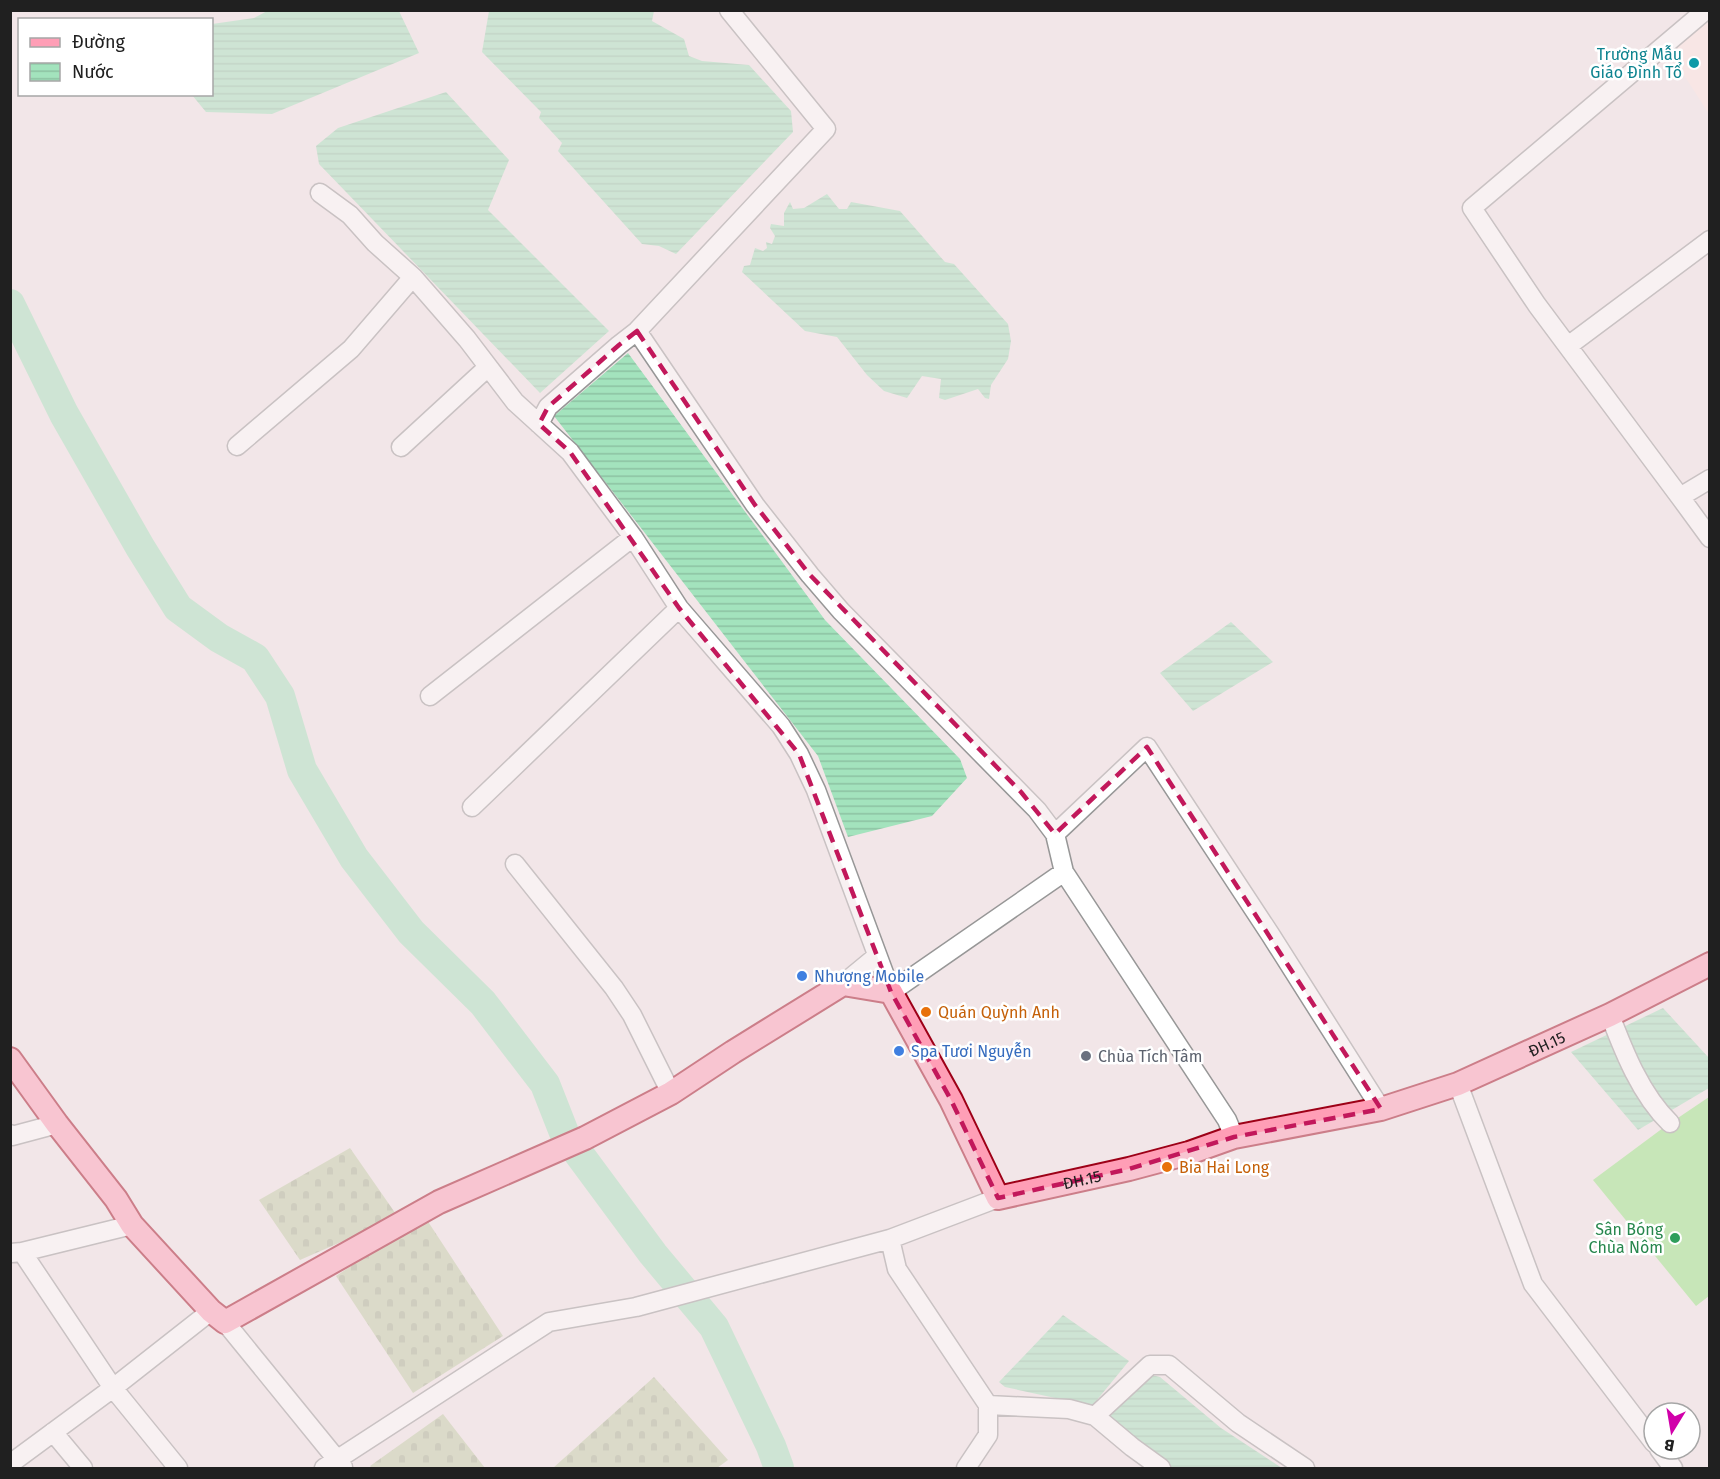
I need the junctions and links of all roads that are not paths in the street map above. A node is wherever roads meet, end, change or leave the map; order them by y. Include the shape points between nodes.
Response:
1 (729, 10) edge
2 (1706, 10) edge
3 (320, 192) dead end
4 (1710, 240) edge
5 (414, 277) junction
6 (638, 331) junction
7 (1568, 346) junction
8 (488, 367) junction
9 (539, 424) junction
10 (237, 446) dead end
11 (401, 447) dead end
12 (1710, 479) edge
13 (1680, 497) junction
14 (633, 537) junction
15 (1710, 538) edge
16 (680, 608) junction
17 (430, 696) dead end
18 (472, 807) dead end
19 (1055, 834) junction
20 (515, 864) dead end
21 (1065, 872) junction
22 (877, 956) junction
23 (1710, 964) edge
24 (843, 984) junction
25 (891, 992) junction
26 (1611, 1019) junction
27 (10, 1059) edge
28 (1458, 1084) junction
29 (671, 1093) junction
30 (1381, 1110) junction
31 (1670, 1123) dead end
32 (57, 1124) junction
33 (10, 1134) edge
34 (1234, 1137) junction
35 (998, 1198) junction
36 (132, 1225) junction
37 (891, 1239) junction
38 (16, 1253) edge
39 (218, 1316) junction
40 (113, 1388) junction
41 (988, 1405) junction
42 (1099, 1413) junction
43 (1642, 1427) edge
44 (53, 1432) junction
45 (10, 1464) edge
46 (335, 1465) edge
47 (82, 1468) edge
48 (178, 1468) edge
49 (966, 1468) edge
50 (1161, 1468) edge
51 (1305, 1468) edge

1 - 6 street via 826,129
2 - 7 street via 1472,208
3 - 5 street via 350,214 375,243
4 - 7 street
5 - 8 street
5 - 10 street via 351,349
6 - 9 street via 548,407
6 - 19 street via 755,505 810,575 1021,792
7 - 13 street
8 - 9 street via 515,402
8 - 11 street
9 - 14 street via 570,452
12 - 13 street
13 - 15 street
14 - 16 street
14 - 17 street
16 - 18 street
16 - 22 street via 781,726 799,754
19 - 21 street
19 - 30 street via 1147,747
20 - 29 street via 614,988
21 - 25 street
21 - 34 street via 1227,1120
22 - 24 street
22 - 25 street
23 - 26 main road, ĐH.15 / ĐH.15
24 - 25 main road
24 - 29 main road
25 - 35 main road via 951,1100
26 - 28 main road, ĐH.15 / ĐH.15
26 - 31 street via 1641,1083
27 - 32 main road
28 - 30 main road, ĐH.15 / ĐH.15
28 - 43 street via 1533,1284
29 - 39 main road via 585,1138 439,1202
30 - 34 main road, ĐH.15 / ĐH.15
32 - 33 street
32 - 36 main road
34 - 35 main road, ĐH.15 / ĐH.15 via 1129,1169
35 - 37 street
36 - 38 street
36 - 39 main road
37 - 41 street via 897,1269
37 - 46 street via 636,1307 549,1322
38 - 40 street
39 - 40 street
39 - 46 street
40 - 44 street
40 - 48 street
41 - 42 street
41 - 49 street via 988,1435
42 - 50 street via 1132,1448
42 - 51 street via 1150,1365 1169,1365 1238,1423
44 - 45 street
44 - 47 street

